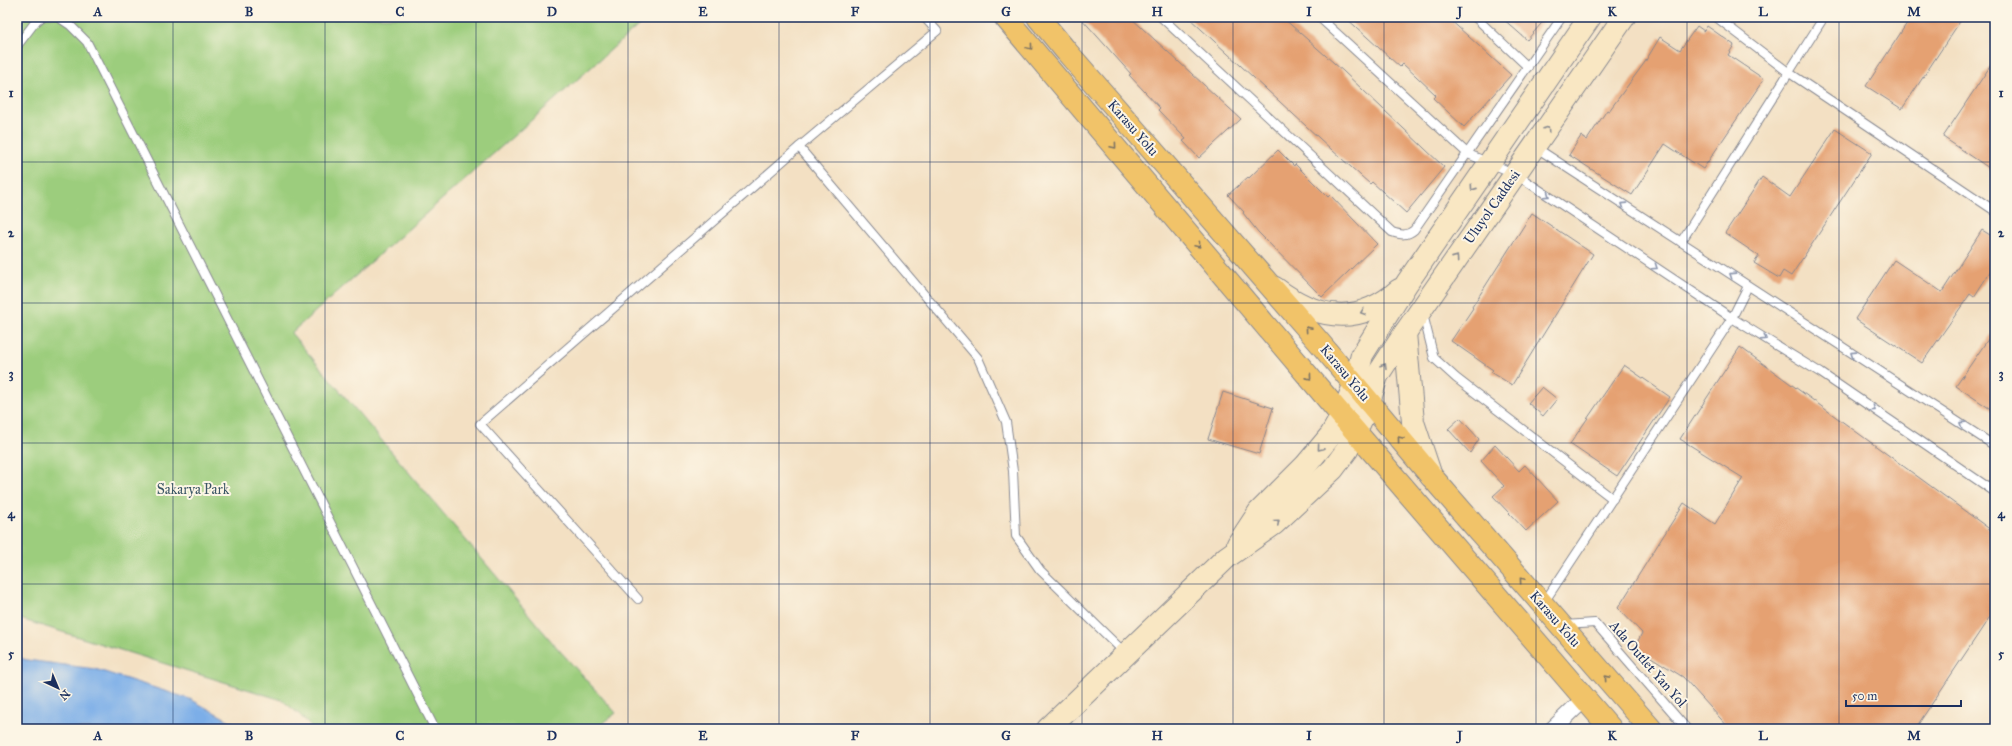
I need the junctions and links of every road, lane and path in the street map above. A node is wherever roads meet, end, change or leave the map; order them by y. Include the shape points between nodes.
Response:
1 (41, 17) edge
2 (58, 17) edge
3 (924, 17) edge
4 (1005, 17) edge
5 (1038, 17) edge
6 (1055, 17) edge
7 (1161, 17) edge
8 (1319, 17) edge
9 (1475, 17) edge
10 (1562, 17) edge
11 (1590, 17) edge
12 (1624, 17) edge
13 (1716, 17) edge
14 (1824, 17) edge
15 (17, 46) edge
16 (1067, 52) junction
17 (1528, 66) junction
18 (1788, 72) junction
19 (800, 147) junction
20 (1535, 147) junction
21 (1468, 154) junction
22 (1503, 169) junction
23 (1995, 211) edge
24 (1681, 242) junction
25 (1266, 282) junction
26 (1407, 283) junction
27 (1748, 286) junction
28 (1421, 309) junction
29 (1732, 318) junction
30 (1405, 333) junction
31 (1354, 383) junction
32 (1369, 402) junction
33 (1342, 416) junction
34 (1356, 432) junction
35 (1995, 446) edge
36 (1432, 477) junction
37 (1995, 492) edge
38 (1614, 499) junction
39 (1233, 551) junction
40 (638, 599) dead end
41 (1542, 604) junction
42 (1560, 625) junction
43 (1126, 654) junction
44 (1584, 699) junction
45 (435, 729) edge
46 (1048, 729) edge
47 (1553, 729) edge
48 (1611, 729) edge
49 (1652, 729) edge
50 (1687, 729) edge

1 - 15 lane
2 - 45 lane via 87,42
3 - 19 lane via 936,32
4 -> 33 highway, Karasu Yolu
5 - 16 highway, Karasu Yolu
6 - 16 highway
7 - 21 lane via 1392,232 1400,235 1414,230
8 - 21 lane
9 - 17 lane
10 - 17 lane
11 - 22 main road, Uluyol Caddesi via 1564,56
20 -> 12 main road, Uluyol Caddesi
13 - 18 lane
14 - 18 lane
16 - 25 highway, Karasu Yolu
17 - 21 lane
18 - 23 lane
18 - 24 lane
19 - 40 lane via 480,424
19 - 43 lane via 978,358 1006,422 1013,471 1016,536 1040,570
20 - 22 main road, Uluyol Caddesi
24 -> 20 lane
21 - 22 lane
22 -> 26 main road, Uluyol Caddesi
28 -> 22 main road, Uluyol Caddesi
22 -> 29 lane via 1526,181
27 -> 24 lane
26 -> 25 main road via 1392,296 1366,311 1338,316 1311,309
31 -> 25 highway, Karasu Yolu
26 - 31 main road, Uluyol Caddesi via 1362,355
27 - 29 lane
35 -> 27 lane
28 - 30 main road, Uluyol Caddesi
28 - 38 lane via 1434,358 1456,378
29 -> 37 lane via 1820,373
29 - 38 lane
32 -> 30 main road, Uluyol Caddesi via 1377,376
30 - 36 main road via 1412,422
31 - 32 highway, Karasu Yolu
31 - 33 main road, Uluyol Caddesi
32 - 34 main road, Uluyol Caddesi
36 -> 32 highway, Karasu Yolu
33 - 34 highway, Karasu Yolu
33 -> 39 main road, Uluyol Caddesi via 1306,465 1259,512
39 -> 34 main road, Uluyol Caddesi via 1274,524 1333,469
34 - 44 highway, Karasu Yolu
41 -> 36 highway, Karasu Yolu
38 - 41 lane
39 - 43 main road
41 - 42 highway, Karasu Yolu
49 -> 42 highway, Karasu Yolu
42 - 50 lane, Ada Outlet Yan Yol via 1595,623
43 - 46 main road
44 - 47 street
44 - 48 highway, Karasu Yolu

